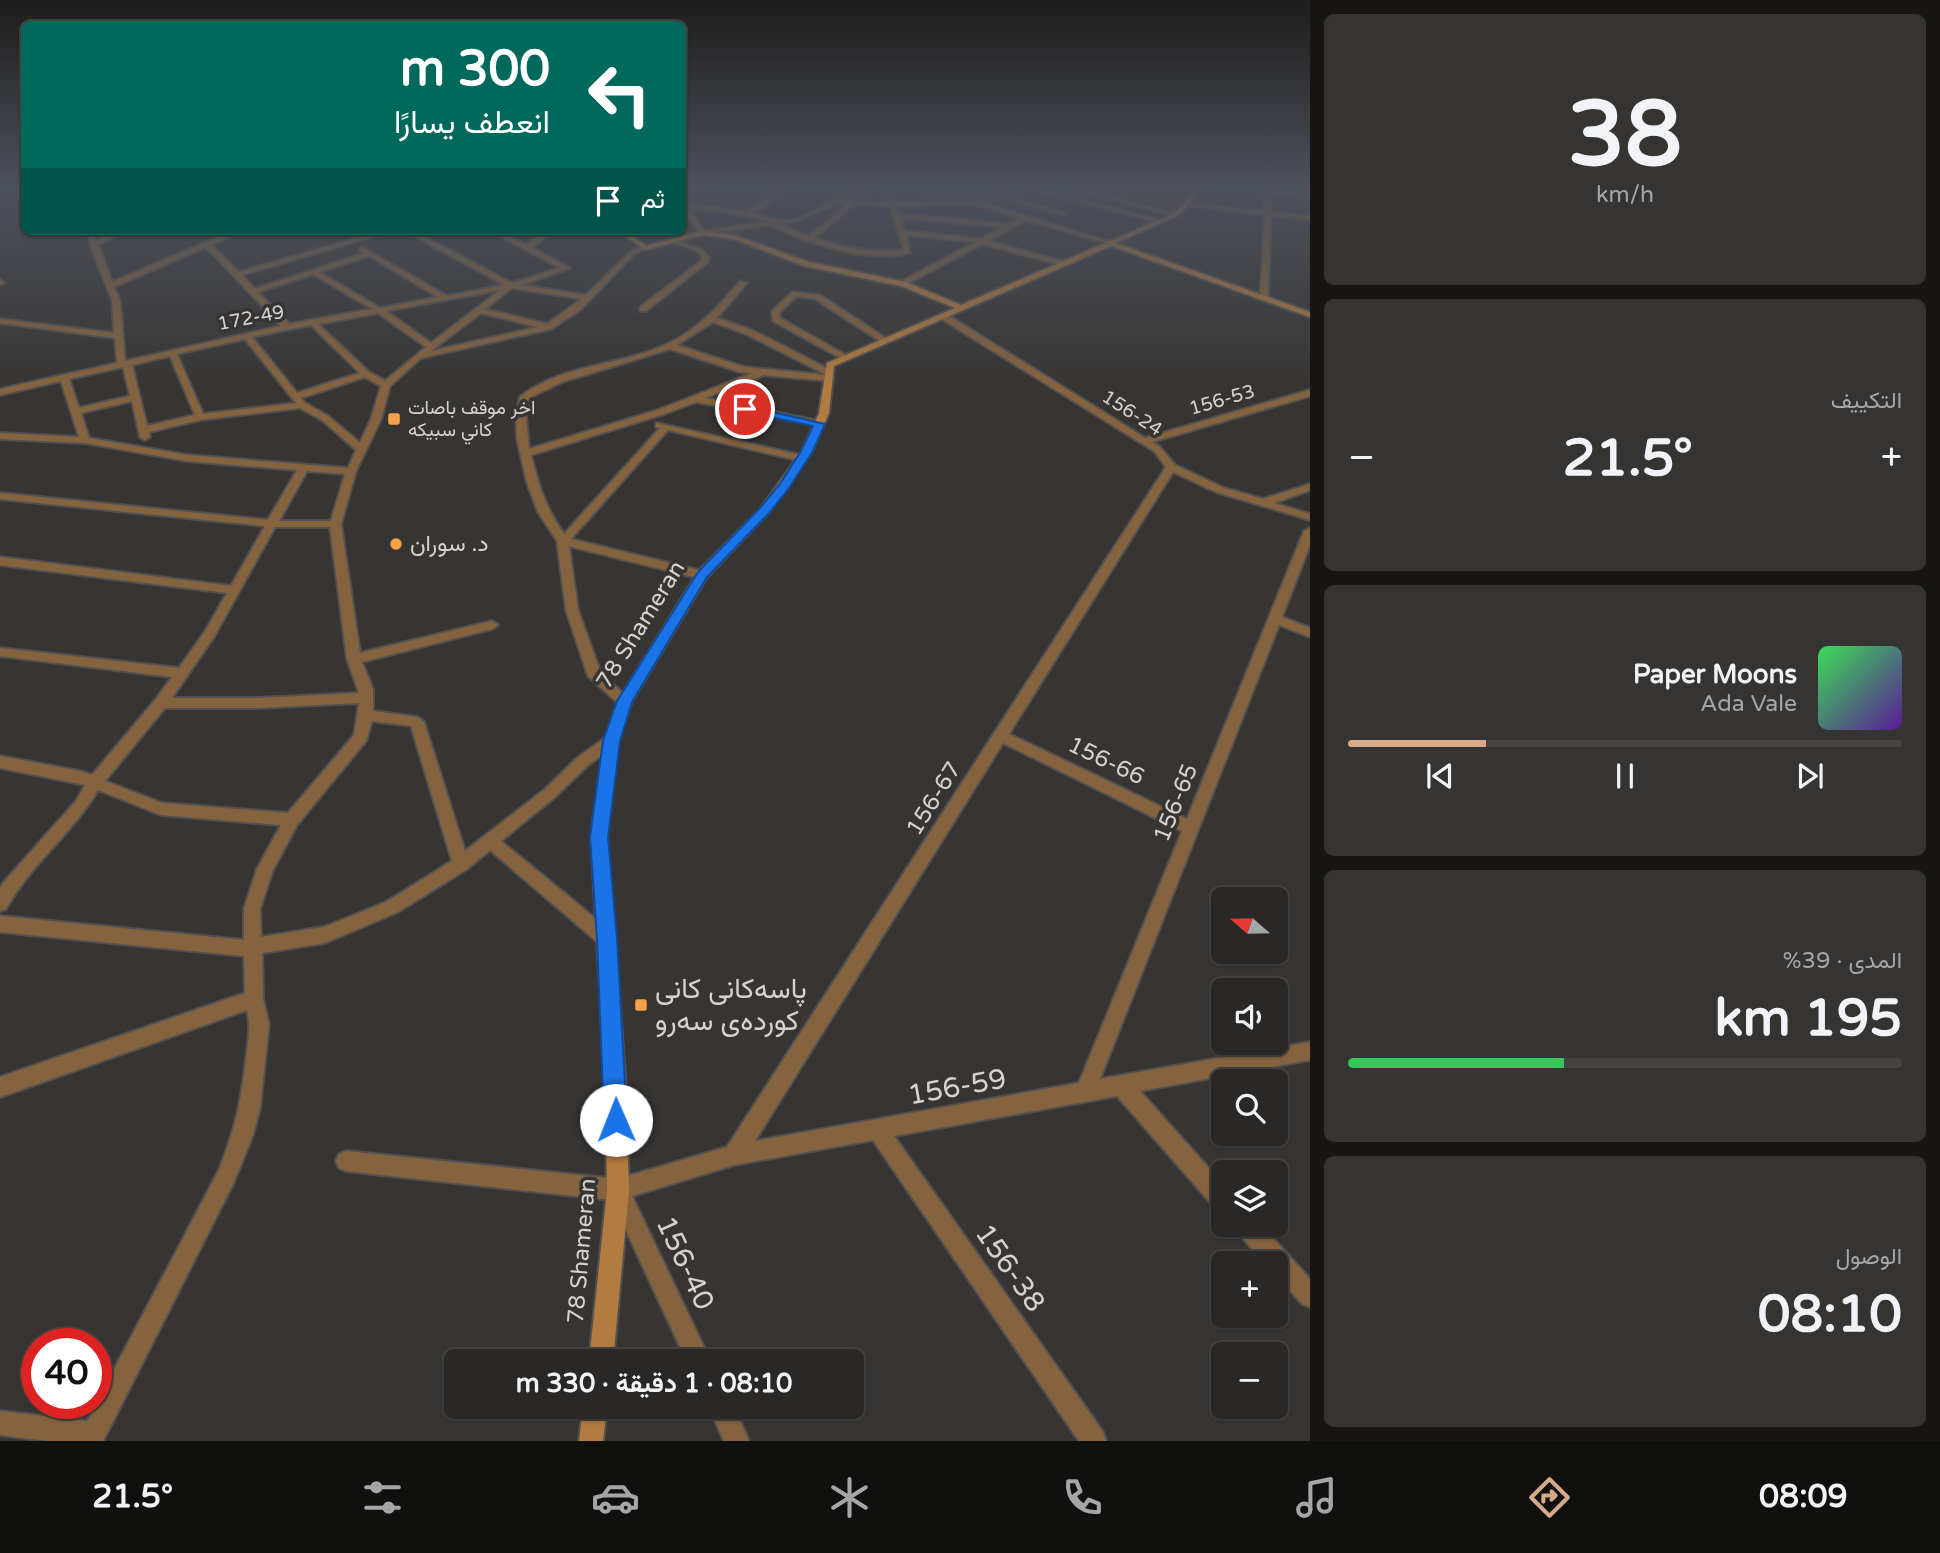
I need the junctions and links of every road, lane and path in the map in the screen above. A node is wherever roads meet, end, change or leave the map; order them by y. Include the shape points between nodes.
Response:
1 (98, 254) edge
2 (185, 254) edge
3 (217, 254) edge
4 (305, 254) edge
5 (366, 254) edge
6 (372, 254) edge
7 (452, 254) edge
8 (539, 254) edge
9 (631, 254) edge
10 (703, 254) edge
11 (781, 254) edge
12 (957, 254) edge
13 (1028, 254) edge
14 (1084, 254) edge
15 (1141, 254) edge
16 (1266, 254) edge
17 (1062, 264) junction
18 (314, 272) junction
19 (239, 274) junction
20 (743, 284) dead end
21 (904, 284) junction
22 (110, 286) junction
23 (511, 286) junction
24 (252, 292) junction
25 (587, 297) junction
26 (445, 298) junction
27 (1264, 299) junction
28 (961, 308) junction
29 (643, 309) dead end
30 (479, 310) junction
31 (380, 311) junction
32 (1310, 315) edge
33 (943, 316) junction
34 (712, 320) junction
35 (0, 321) edge
36 (314, 324) junction
37 (288, 327) junction
38 (548, 327) junction
39 (120, 335) junction
40 (247, 336) junction
41 (886, 341) junction
42 (430, 346) junction
43 (670, 346) junction
44 (172, 352) junction
45 (416, 357) junction
46 (847, 358) junction
47 (124, 365) junction
48 (762, 372) junction
49 (366, 374) junction
50 (829, 376) junction
51 (64, 378) junction
52 (386, 385) junction
53 (0, 392) edge
54 (1310, 393) edge
55 (136, 397) junction
56 (695, 399) junction
57 (299, 401) junction
58 (75, 412) junction
59 (200, 416) junction
60 (638, 419) junction
61 (819, 424) junction
62 (666, 427) junction
63 (144, 430) junction
64 (0, 436) edge
65 (85, 440) junction
66 (1144, 441) junction
67 (361, 449) junction
68 (146, 451) junction
69 (526, 453) junction
70 (801, 458) junction
71 (304, 467) junction
72 (1171, 467) junction
73 (351, 471) junction
74 (1310, 487) edge
75 (0, 496) edge
76 (1263, 503) junction
77 (1310, 517) edge
78 (274, 524) junction
79 (335, 524) junction
80 (1310, 531) edge
81 (563, 541) junction
82 (0, 561) edge
83 (702, 575) junction
84 (236, 590) junction
85 (1275, 619) junction
86 (492, 625) dead end
87 (1310, 633) edge
88 (0, 652) edge
89 (354, 659) junction
90 (180, 673) junction
91 (366, 698) junction
92 (625, 701) junction
93 (161, 703) junction
94 (366, 715) junction
95 (1001, 736) junction
96 (611, 741) junction
97 (0, 762) edge
98 (94, 783) junction
99 (292, 820) junction
100 (1191, 828) junction
101 (490, 841) junction
102 (461, 864) junction
103 (4, 887) edge
104 (0, 904) edge
105 (0, 924) edge
106 (607, 939) junction
107 (254, 946) junction
108 (254, 999) junction
109 (1310, 1051) edge
110 (1121, 1086) junction
111 (0, 1087) edge
112 (1085, 1092) junction
113 (878, 1129) junction
114 (734, 1155) junction
115 (346, 1161) dead end
116 (1211, 1186) edge
117 (618, 1190) junction
118 (1257, 1237) edge
119 (1310, 1296) edge
120 (602, 1349) edge
121 (693, 1349) edge
122 (593, 1419) edge
123 (726, 1419) edge
124 (0, 1423) edge
125 (92, 1437) edge
126 (590, 1441) edge
127 (737, 1441) edge
128 (1094, 1441) edge

1 - 22 street
2 - 22 street
3 - 19 street
4 - 19 street
5 - 18 street
6 - 26 street
7 - 23 street
8 - 23 street via 566,268
9 - 25 street
10 - 29 street via 704,262
11 - 21 street
12 - 21 street
13 - 17 street
14 - 17 street
15 - 27 street
16 - 27 street
17 - 28 street
18 - 24 street
18 - 31 street
19 - 24 street
20 - 34 street
21 - 28 street
22 - 39 street
23 - 25 street
23 - 26 street, 172-49
23 - 30 street
24 - 37 street
25 - 38 street
26 - 31 street, 172-49
27 - 32 street
28 - 33 street
30 - 38 street
30 - 42 street
31 - 36 street, 172-49
31 - 42 street
33 - 41 street
33 - 66 street, 156-24
34 - 43 street
34 - 50 street via 751,333
35 - 39 street
36 - 37 street, 172-49
36 - 49 street
37 - 40 street, 172-49
38 - 45 street
39 - 47 street
40 - 44 street, 172-49
40 - 57 street
41 - 46 street
41 - 46 street via 817,297 795,294 776,311 776,319
42 - 45 street
43 - 48 street
43 - 69 street via 559,380 525,397 521,416
44 - 47 street, 172-49
44 - 59 street
45 - 52 street
46 - 50 street via 830,365
47 - 51 street, 172-49
47 - 55 street
48 - 50 street
48 - 56 street
49 - 52 street
49 - 57 street
50 - 61 street, 78 Shameran
51 - 53 street, 172-49
51 - 58 street
52 - 67 street
54 - 66 street, 156-53
55 - 58 street
55 - 63 street
56 - 60 street
56 - 61 street
57 - 59 street
57 - 67 street
58 - 65 street
59 - 63 street
60 - 62 street
60 - 69 street
61 - 70 street, 78 Shameran
62 - 70 street
62 - 81 street
63 - 68 street
64 - 65 street
65 - 68 street
66 - 72 street, 156-24
67 - 73 street
68 - 71 street
69 - 81 street via 543,512
70 - 83 street, 78 Shameran via 765,510
71 - 73 street
71 - 78 street
72 - 76 street, 156-24 via 1220,491
72 - 95 street, 156-67
73 - 79 street
74 - 76 street
75 - 78 street
76 - 77 street, 156-24
78 - 79 street
78 - 84 street
79 - 89 street
80 - 85 street, 156-65
81 - 83 street
81 - 92 street via 572,610 595,676
82 - 84 street
83 - 92 street, 78 Shameran
84 - 90 street
85 - 87 street
85 - 100 street, 156-65
86 - 89 street
88 - 90 street
89 - 91 street
90 - 93 street
91 - 93 street
91 - 94 street
92 - 96 street, 78 Shameran
93 - 98 street
94 - 99 street via 361,737
94 - 102 street via 417,722
95 - 100 street, 156-66
95 - 114 street, 156-67
96 - 101 street
96 - 106 street, 78 Shameran via 599,837
97 - 98 street
98 - 99 street via 161,809
98 - 103 street via 81,805
99 - 107 street via 265,869 252,909
100 - 112 street, 156-65
101 - 102 street
101 - 106 street
102 - 107 street via 393,907 325,935
103 - 104 street
105 - 107 street
106 - 117 street, 78 Shameran
107 - 108 street
108 - 111 street
108 - 125 street via 260,1024 243,1135 226,1177
109 - 110 street, 156-59
110 - 112 street, 156-59
110 - 116 street
112 - 113 street, 156-59
113 - 114 street, 156-59
113 - 128 street, 156-38
114 - 117 street, 156-59
115 - 117 street
117 - 120 street, 78 Shameran
117 - 121 street, 156-40
118 - 119 street
122 - 126 street
123 - 127 street
124 - 125 street

